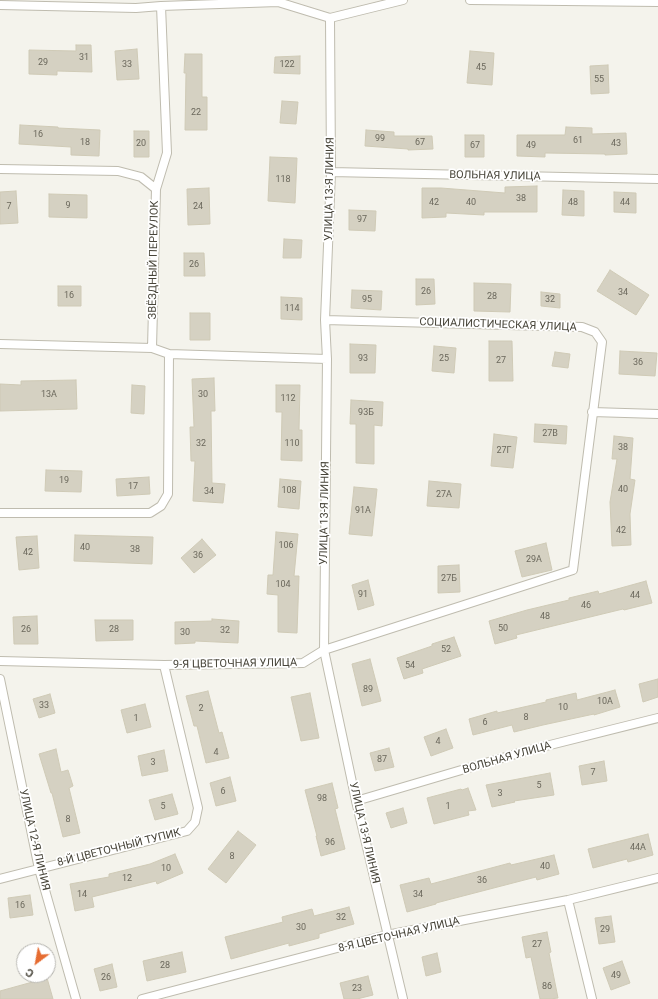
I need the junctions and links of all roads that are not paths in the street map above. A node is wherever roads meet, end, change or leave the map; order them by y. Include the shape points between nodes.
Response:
1 (403, 0) edge
2 (470, 0) edge
3 (658, 2) edge
4 (0, 4) edge
5 (161, 6) junction
6 (330, 18) junction
7 (0, 169) edge
8 (331, 172) junction
9 (658, 179) edge
10 (156, 189) junction
11 (325, 320) junction
12 (0, 344) edge
13 (152, 348) junction
14 (169, 354) junction
15 (327, 359) junction
16 (592, 412) junction
17 (658, 414) edge
18 (0, 513) edge
19 (573, 570) joint
20 (324, 650) junction
21 (0, 661) edge
22 (164, 665) junction
23 (0, 679) edge
24 (658, 718) edge
25 (356, 801) junction
26 (39, 869) junction
27 (658, 878) edge
28 (0, 879) edge
29 (568, 900) junction
30 (387, 935) junction
31 (76, 999) edge
32 (142, 999) edge
33 (403, 999) edge
34 (592, 999) edge

1 - 6 lane
2 - 3 lane
4 - 5 lane via 136,8
5 - 6 lane via 278,2
5 - 10 lane via 167,153
6 - 8 lane, УЛИЦА 13-Я ЛИНИЯ
7 - 10 lane, ЗВЁЗДНЫЙ ПЕРЕУЛОК via 118,170 141,177
8 - 9 lane, ВОЛЬНАЯ УЛИЦА
8 - 11 lane, УЛИЦА 13-Я ЛИНИЯ
10 - 13 lane, ЗВЁЗДНЫЙ ПЕРЕУЛОК
11 - 15 lane, УЛИЦА 13-Я ЛИНИЯ
11 - 16 lane, СОЦИАЛИСТИЧЕСКАЯ УЛИЦА via 582,327 595,332 602,342
12 - 13 lane
13 - 14 lane
14 - 15 lane
14 - 18 lane via 168,494 162,506 150,513
15 - 20 lane, УЛИЦА 13-Я ЛИНИЯ
16 - 17 lane
16 - 19 lane, СОЦИАЛИСТИЧЕСКАЯ УЛИЦА
19 - 20 lane, 9-Я ЦВЕТОЧНАЯ УЛИЦА
20 - 22 lane, 9-Я ЦВЕТОЧНАЯ УЛИЦА via 302,663
20 - 25 lane, УЛИЦА 13-Я ЛИНИЯ
21 - 22 lane, 9-Я ЦВЕТОЧНАЯ УЛИЦА
22 - 26 lane, 8-Й ЦВЕТОЧНЫЙ ТУПИК via 198,808 195,822 187,831
23 - 26 lane, УЛИЦА 12-Я ЛИНИЯ
24 - 25 lane, ВОЛЬНАЯ УЛИЦА via 526,751
25 - 30 lane, УЛИЦА 13-Я ЛИНИЯ
26 - 28 lane, 8-Й ЦВЕТОЧНЫЙ ТУПИК
26 - 31 lane, УЛИЦА 12-Я ЛИНИЯ
27 - 29 lane, 8-Я ЦВЕТОЧНАЯ УЛИЦА
29 - 30 lane, 8-Я ЦВЕТОЧНАЯ УЛИЦА
29 - 34 lane
30 - 32 lane, 8-Я ЦВЕТОЧНАЯ УЛИЦА
30 - 33 lane, УЛИЦА 13-Я ЛИНИЯ

